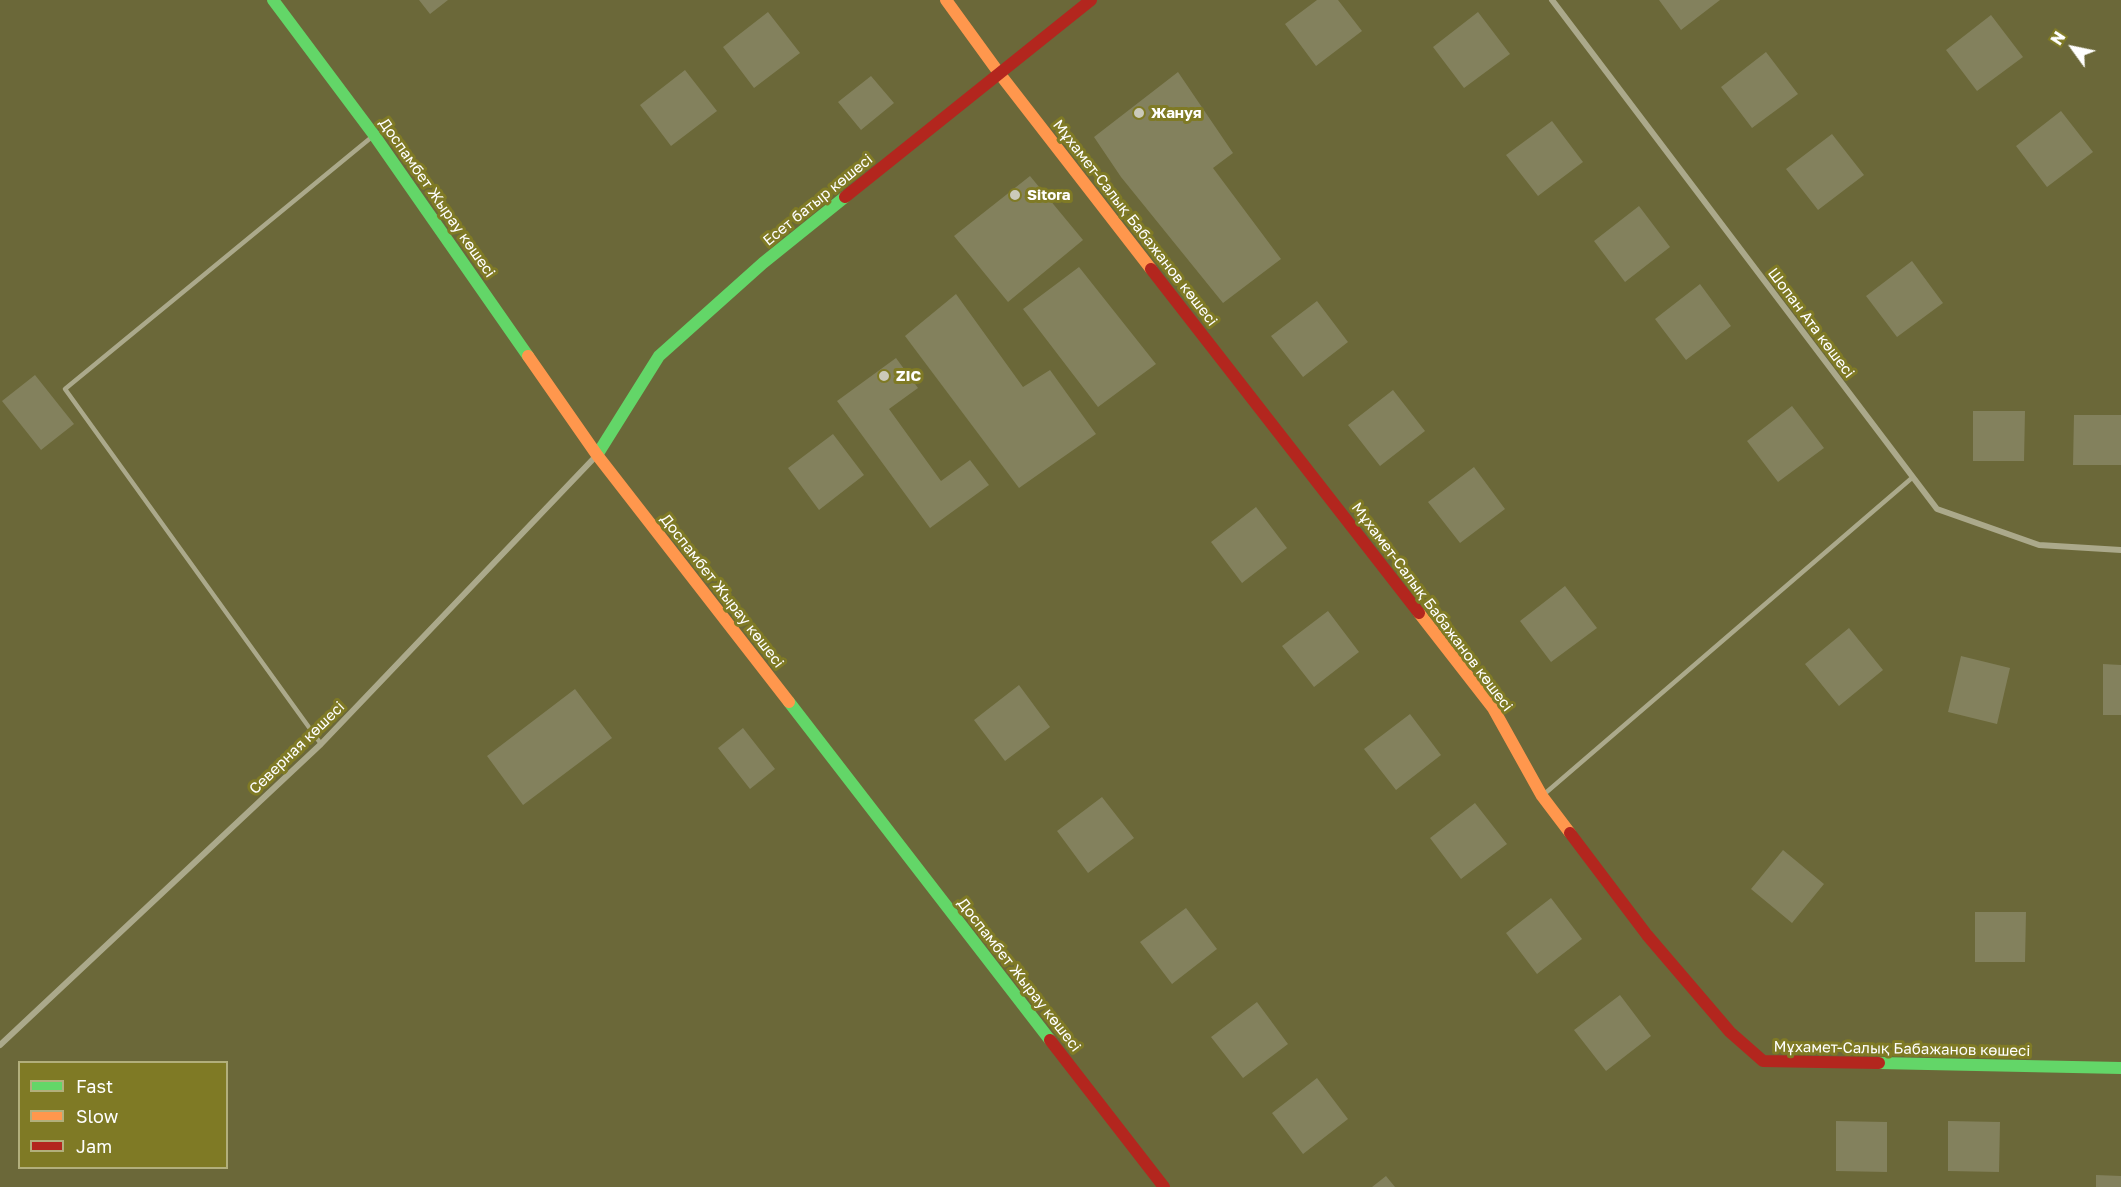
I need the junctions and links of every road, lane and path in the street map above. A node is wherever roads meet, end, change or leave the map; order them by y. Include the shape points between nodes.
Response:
1 (273, 0) edge
2 (946, 0) edge
3 (1091, 0) edge
4 (1552, 0) edge
5 (999, 73) junction
6 (374, 135) junction
7 (597, 455) junction
8 (1913, 477) junction
9 (2121, 550) edge
10 (321, 744) junction
11 (1542, 796) junction
12 (0, 1045) edge
13 (2121, 1068) edge
14 (1164, 1187) edge

1 - 6 street, Доспамбет Жырау көшесі
2 - 5 street, Мұхамет-Салық Бабажанов көшесі
3 - 5 street, Есет батыр көшесі
4 - 8 street, Шопан Ата көшесі
5 - 7 street, Есет батыр көшесі via 762,263 659,356
5 - 11 street, Мұхамет-Салық Бабажанов көшесі via 1493,708
6 - 7 street, Доспамбет Жырау көшесі
6 - 10 lane via 65,389
7 - 10 street, Северная көшесі
7 - 14 street, Доспамбет Жырау көшесі
8 - 9 street, Шопан Ата көшесі via 1937,509 2039,545
8 - 11 lane
10 - 12 street, Северная көшесі
11 - 13 street, Мұхамет-Салық Бабажанов көшесі via 1647,935 1730,1032 1763,1060

